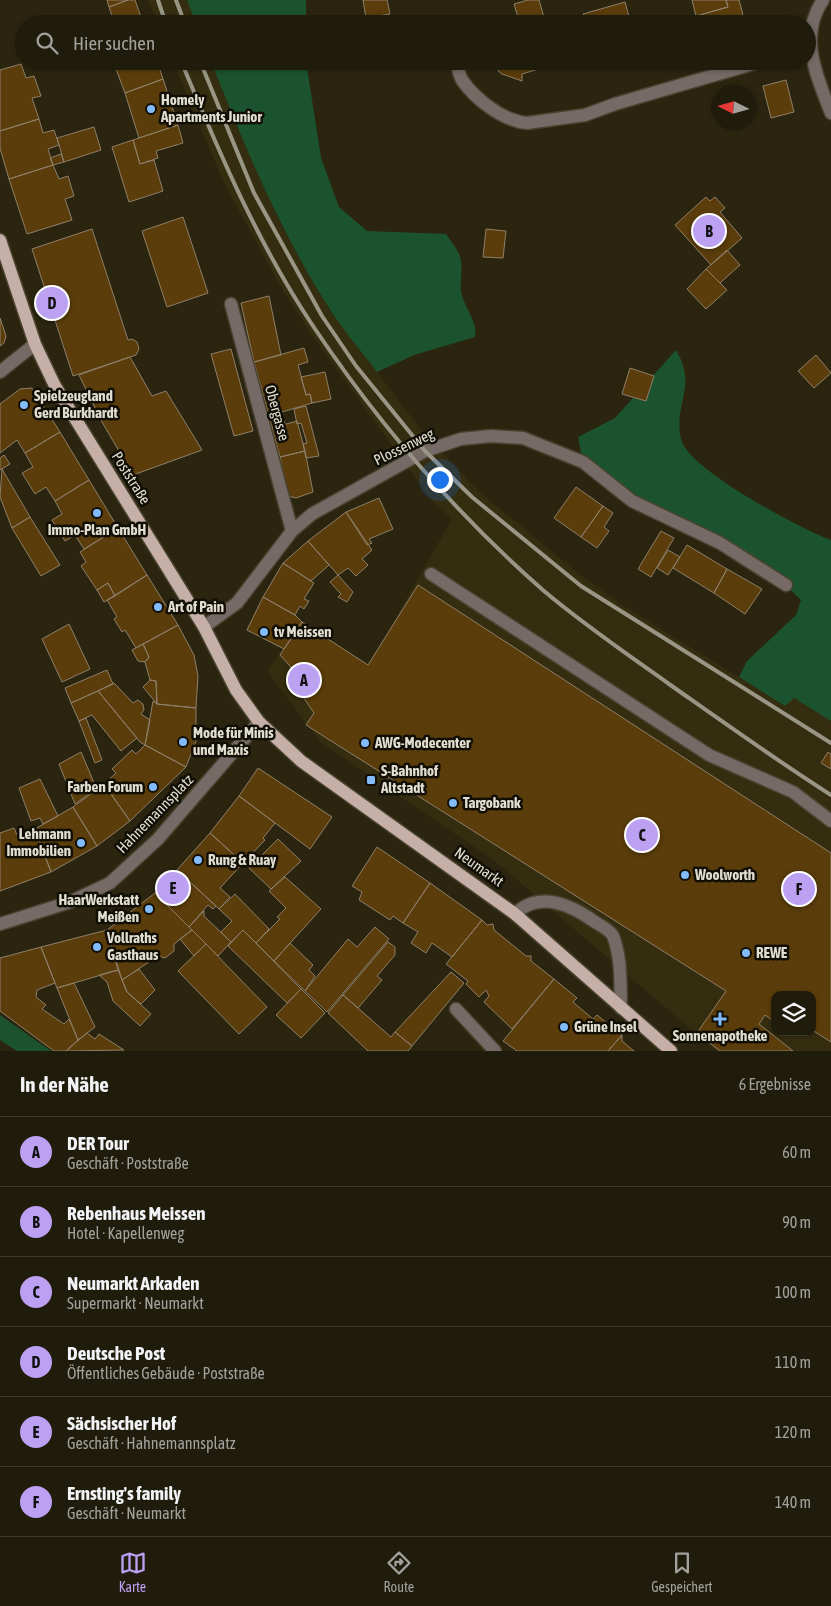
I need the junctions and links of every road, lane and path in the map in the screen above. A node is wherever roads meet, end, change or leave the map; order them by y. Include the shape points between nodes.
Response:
1 (823, 0) edge
2 (816, 15) edge
3 (458, 70) edge
4 (732, 70) edge
5 (814, 70) edge
6 (831, 113) edge
7 (0, 240) edge
8 (231, 304) dead end
9 (34, 344) junction
10 (0, 372) edge
11 (292, 531) junction
12 (431, 574) dead end
13 (786, 585) dead end
14 (204, 627) junction
15 (259, 722) junction
16 (831, 821) edge
17 (516, 914) junction
18 (0, 924) edge
19 (621, 1008) junction
20 (456, 1010) dead end
21 (495, 1051) edge
22 (670, 1051) edge

1 - 2 street
3 - 4 street via 461,79 482,101 508,118 526,123 585,115
5 - 6 street
7 - 9 main road, Poststraße
8 - 11 street, Obergasse
9 - 10 street
9 - 14 main road, Poststraße via 55,386
11 - 13 street, Plossenweg via 312,514 425,451 461,439 491,436 523,438 583,462 632,500 720,543
11 - 14 street, Plossenweg via 237,603
12 - 16 street via 710,755 793,792
14 - 15 main road, Poststraße via 236,690
15 - 17 main road, Neumarkt via 301,760
15 - 18 street, Hahnemannsplatz via 158,839 110,883 70,902
17 - 19 main road, Neumarkt
17 - 19 street via 524,906 549,900 576,909 612,933 619,956
19 - 22 main road, Neumarkt
20 - 21 street

